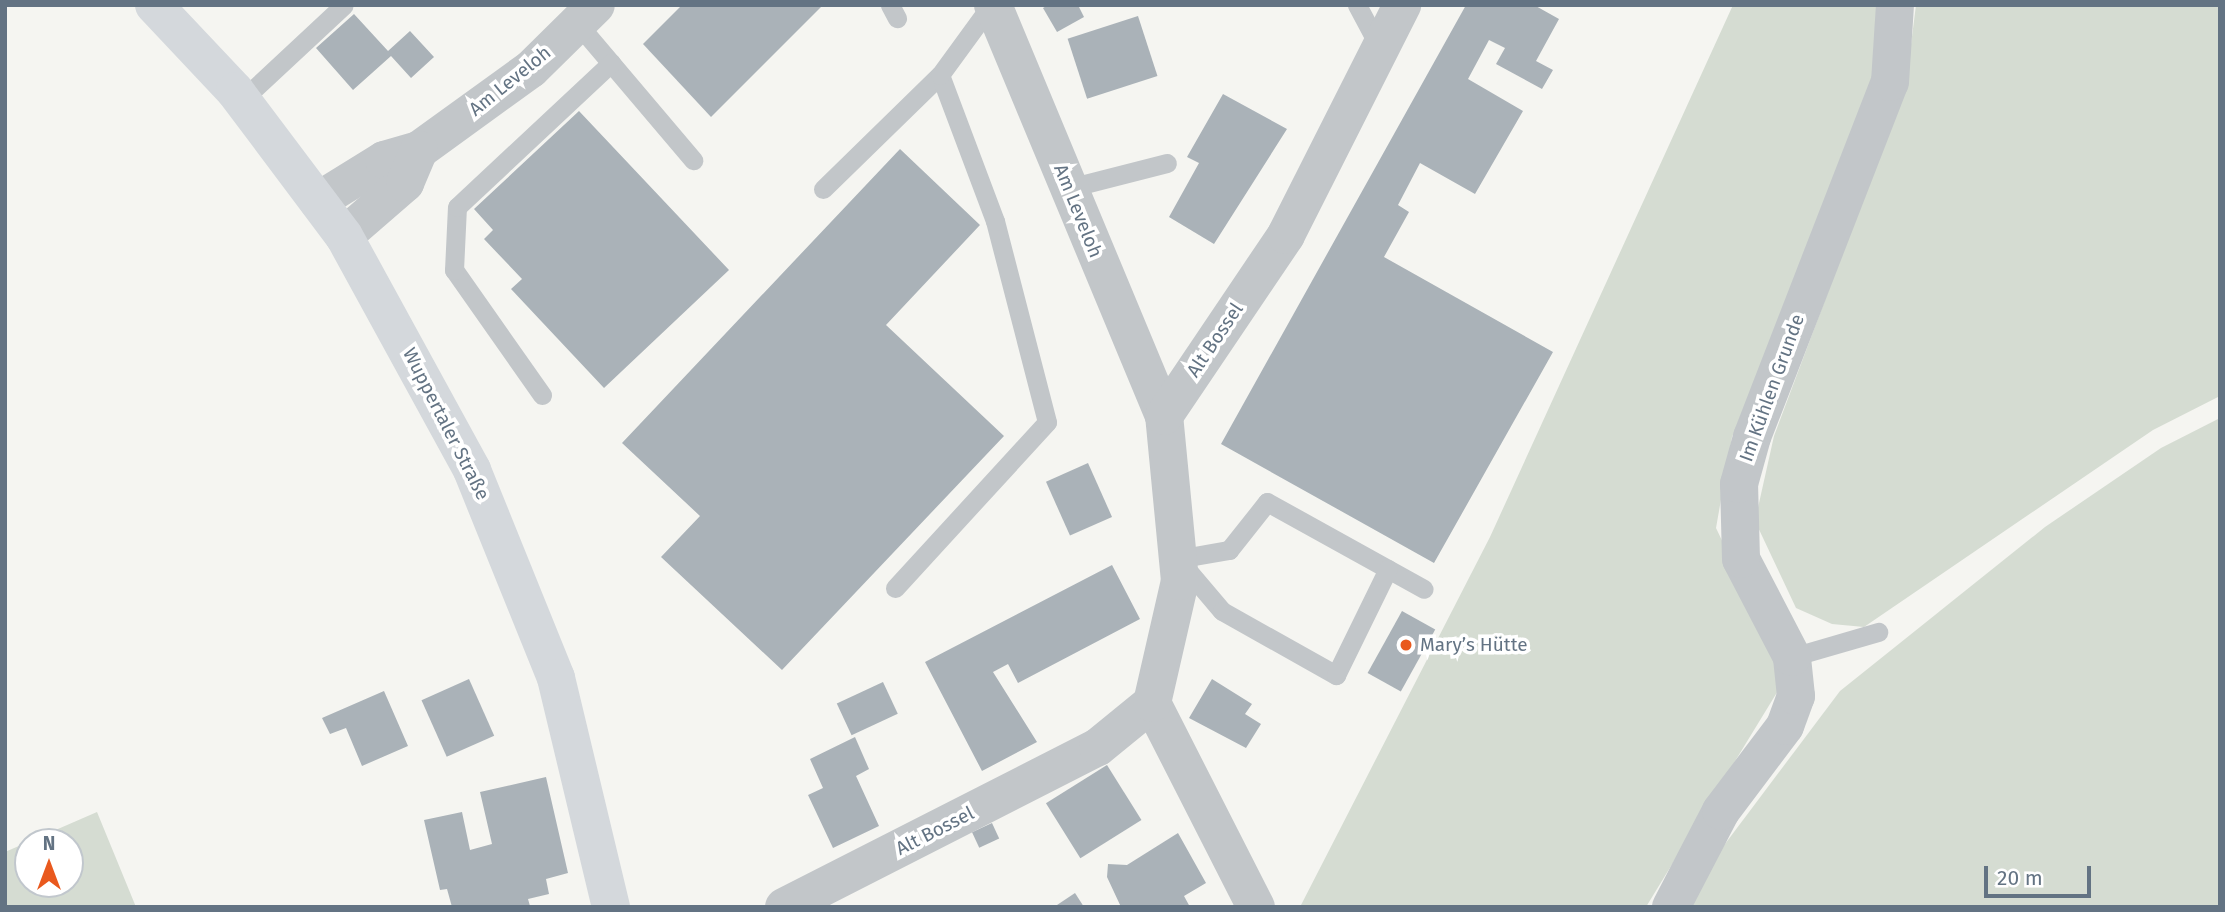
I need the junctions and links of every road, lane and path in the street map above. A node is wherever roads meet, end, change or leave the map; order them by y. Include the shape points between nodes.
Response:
1 (154, 5) edge
2 (344, 5) edge
3 (993, 5) edge
4 (1357, 5) edge
5 (1402, 5) edge
6 (1895, 5) edge
7 (587, 14) edge
8 (1380, 48) junction
9 (611, 63) junction
10 (940, 75) junction
11 (242, 100) junction
12 (419, 150) junction
13 (693, 160) dead end
14 (1167, 163) dead end
15 (1069, 188) junction
16 (823, 189) dead end
17 (318, 201) junction
18 (344, 236) junction
19 (542, 395) dead end
20 (1164, 416) junction
21 (1177, 559) junction
22 (1388, 569) junction
23 (895, 589) dead end
24 (1424, 589) dead end
25 (1878, 632) dead end
26 (1792, 657) junction
27 (1152, 703) junction
28 (611, 907) edge
29 (784, 907) edge
30 (1256, 907) edge
31 (1671, 907) edge

1 - 11 main road, Wuppertaler Straße
2 - 11 lane
3 - 10 lane
3 - 15 street, Am Leveloh
4 - 8 lane
5 - 8 street, Alt Bossel
6 - 26 street, Im Kühlen Grunde via 1891,82 1752,437 1739,484 1741,559
7 - 9 lane
7 - 12 street, Am Leveloh via 531,69
8 - 20 street, Alt Bossel via 1286,235
9 - 13 lane
9 - 19 lane via 457,207 454,270
10 - 16 lane
10 - 23 lane via 995,221 1047,422
11 - 17 main road, Wuppertaler Straße
12 - 17 street, Am Leveloh via 384,160
12 - 18 street via 405,183
14 - 15 lane
15 - 20 street, Am Leveloh
17 - 18 main road, Wuppertaler Straße
18 - 28 main road, Wuppertaler Straße via 450,427 514,563 571,730
20 - 21 street
21 - 22 lane via 1229,550 1267,502
21 - 22 lane via 1222,611 1336,675
21 - 27 street via 1180,581
22 - 24 lane
25 - 26 lane
26 - 31 street, Im Kühlen Grunde via 1796,696 1785,726 1721,811
27 - 29 street, Alt Bossel via 1098,747
27 - 30 street

